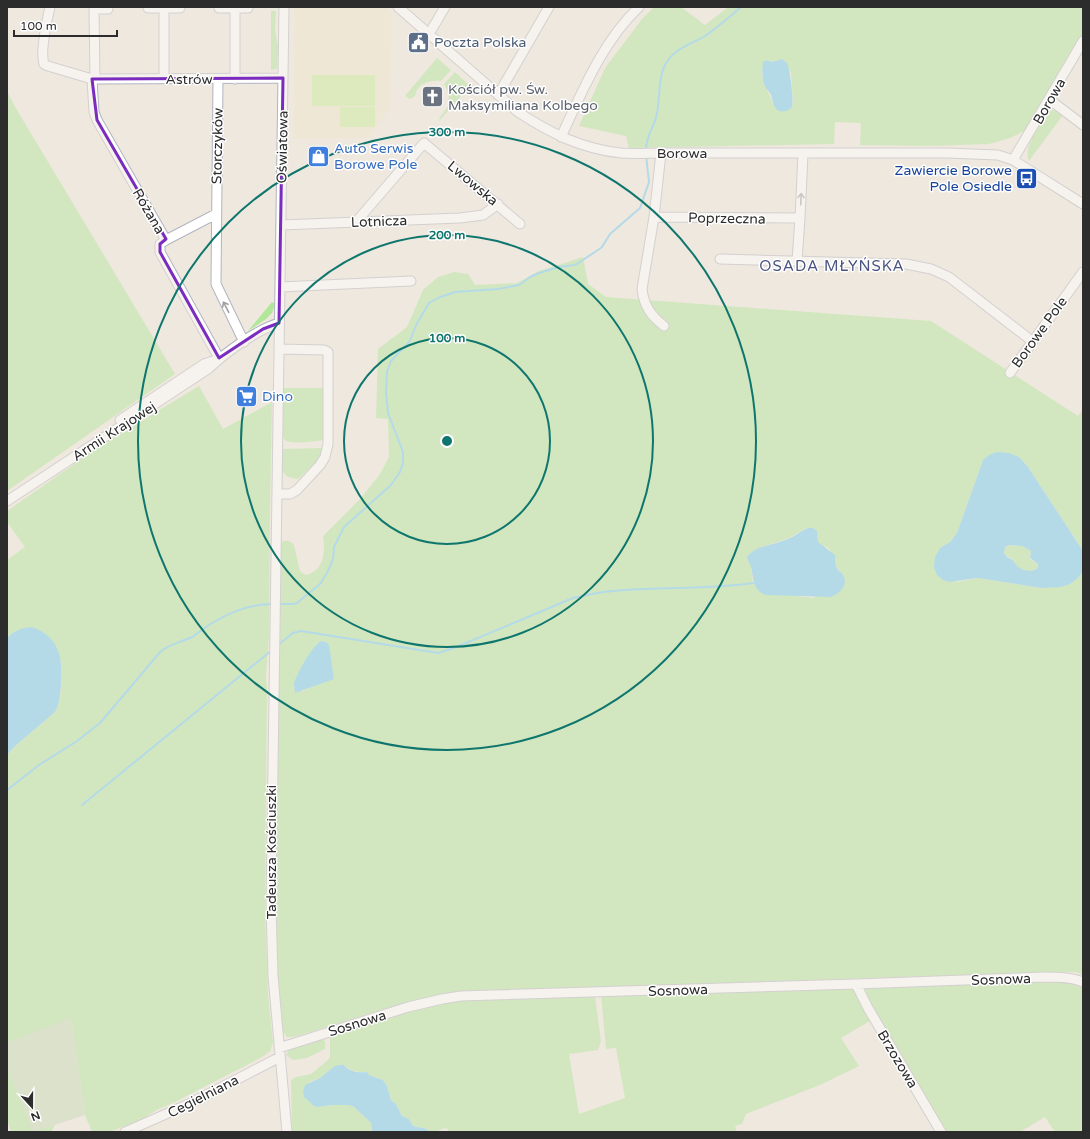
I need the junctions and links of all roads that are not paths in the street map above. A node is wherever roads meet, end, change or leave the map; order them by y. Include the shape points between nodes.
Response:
1 (50, 7) edge
2 (284, 7) edge
3 (398, 7) edge
4 (445, 7) edge
5 (550, 7) edge
6 (639, 7) edge
7 (148, 8) dead end
8 (164, 8) junction
9 (180, 8) dead end
10 (218, 8) edge
11 (234, 8) edge
12 (248, 8) dead end
13 (108, 9) dead end
14 (429, 34) junction
15 (1083, 42) edge
16 (164, 78) junction
17 (283, 78) junction
18 (94, 79) junction
19 (218, 79) junction
20 (235, 79) junction
21 (498, 95) junction
22 (1050, 100) junction
23 (1083, 125) edge
24 (561, 137) junction
25 (657, 153) junction
26 (803, 154) junction
27 (1014, 160) junction
28 (498, 204) junction
29 (1083, 204) edge
30 (216, 214) junction
31 (654, 217) junction
32 (800, 218) junction
33 (356, 222) junction
34 (520, 224) dead end
35 (281, 225) junction
36 (166, 240) junction
37 (720, 259) dead end
38 (798, 261) junction
39 (1083, 272) edge
40 (411, 281) dead end
41 (280, 287) junction
42 (279, 323) junction
43 (664, 326) dead end
44 (1032, 341) junction
45 (244, 342) junction
46 (279, 349) junction
47 (219, 358) junction
48 (1010, 373) dead end
49 (277, 494) junction
50 (7, 496) edge
51 (7, 501) edge
52 (275, 572) joint
53 (1083, 982) edge
54 (856, 984) junction
55 (279, 1052) junction
56 (125, 1132) edge
57 (287, 1132) edge
58 (941, 1132) edge

1 - 18 street, Astrów via 44,43 44,64
2 - 17 street, Oświatowa
3 - 14 street, Borowa
4 - 14 street
5 - 21 street
6 - 24 street via 629,16 597,63
7 - 8 street
8 - 9 street
8 - 16 street
10 - 11 street
11 - 12 street
11 - 20 street
13 - 18 street, Różana via 94,9
14 - 21 street, Borowa
15 - 22 street, Borowa
16 - 18 street, Astrów
16 - 19 street, Astrów
17 - 20 street, Astrów
17 - 35 street, Oświatowa
18 - 36 street, Różana via 94,112 97,120
19 - 20 street, Astrów
19 - 30 street, Storczyków
21 - 24 street, Borowa via 518,112
22 - 23 street
22 - 27 street, Borowa
24 - 25 street, Borowa via 589,147 620,152
25 - 26 street, Borowa
25 - 31 street
26 - 27 street, Borowa via 983,154
32 -> 26 street
27 - 29 street, Borowa
28 - 33 street, Lotnicza via 486,214 460,218
28 - 33 street, Lwowska via 424,143
28 - 34 street, Lwowska
30 - 36 street
45 -> 30 street, Storczyków via 216,284
31 - 32 street, Poprzeczna
31 - 43 street via 642,289 648,311
32 - 38 street
33 - 35 street, Lotnicza
35 - 41 street, Oświatowa
36 - 47 street, Różana via 160,244 160,252
37 - 38 street
38 - 44 street via 906,264 931,269 949,277
39 - 44 street, Borowe Pole
40 - 41 street
41 - 42 street, Oświatowa
42 - 45 street, Armii Krajowej via 267,327
42 - 46 street, Oświatowa
44 - 48 street, Borowe Pole
45 - 47 street, Armii Krajowej
46 - 49 street, Oświatowa
46 - 49 street via 328,352 328,428 327,452 320,465 297,490 290,494
47 - 50 street, Armii Krajowej via 204,364
47 - 51 street, Armii Krajowej via 208,369
49 - 52 street, Oświatowa
52 - 55 street, Tadeusza Kościuszki via 270,905
53 - 54 street, Sosnowa via 1044,977
54 - 55 street, Sosnowa via 461,996 408,1007
54 - 58 street, Brzozowa
55 - 56 street, Cegielniana via 191,1103
55 - 57 street, Tadeusza Kościuszki

